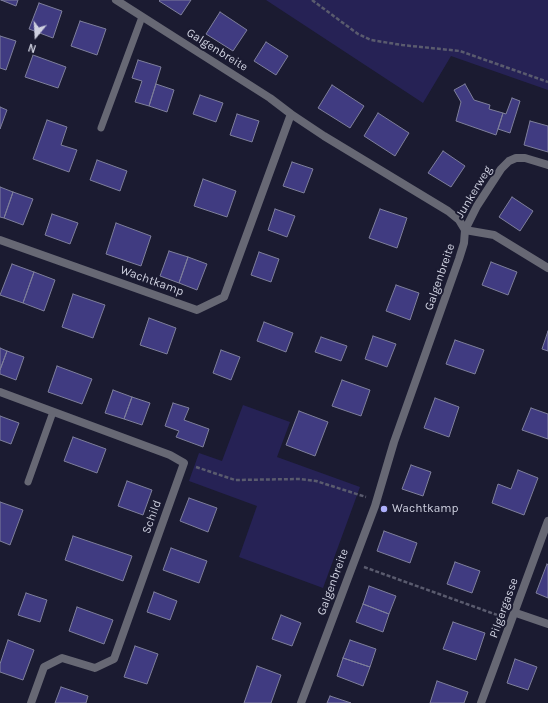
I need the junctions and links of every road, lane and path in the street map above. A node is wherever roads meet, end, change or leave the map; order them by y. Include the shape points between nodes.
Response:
1 (116, 0) edge
2 (312, 0) edge
3 (142, 17) junction
4 (548, 82) edge
5 (291, 114) junction
6 (102, 128) dead end
7 (548, 165) edge
8 (465, 230) junction
9 (0, 240) edge
10 (548, 268) edge
11 (0, 392) edge
12 (53, 412) junction
13 (184, 463) junction
14 (28, 482) dead end
15 (376, 501) junction
16 (548, 521) edge
17 (352, 563) junction
18 (516, 613) junction
19 (548, 624) edge
20 (31, 703) edge
21 (301, 703) edge
22 (481, 703) edge

1 - 3 street, Galgenbreite
2 - 4 path via 358,34 371,40 460,52
3 - 5 street, Galgenbreite
3 - 6 lane
5 - 8 street, Galgenbreite via 448,211 459,220
5 - 9 street, Wachtkamp via 224,297 197,310
7 - 8 street, Junkerweg via 525,158 509,161 477,206
8 - 10 street via 494,235
8 - 15 street, Galgenbreite via 464,243 394,442
11 - 12 street
12 - 13 street via 170,454
12 - 14 lane
13 - 15 path via 234,480 316,481
13 - 20 street, Schild via 114,659 95,668 62,658 44,667
15 - 17 street, Galgenbreite
16 - 18 street, Pilgergasse
17 - 18 path via 502,617
17 - 21 street, Galgenbreite
18 - 19 street
18 - 22 street, Pilgergasse

